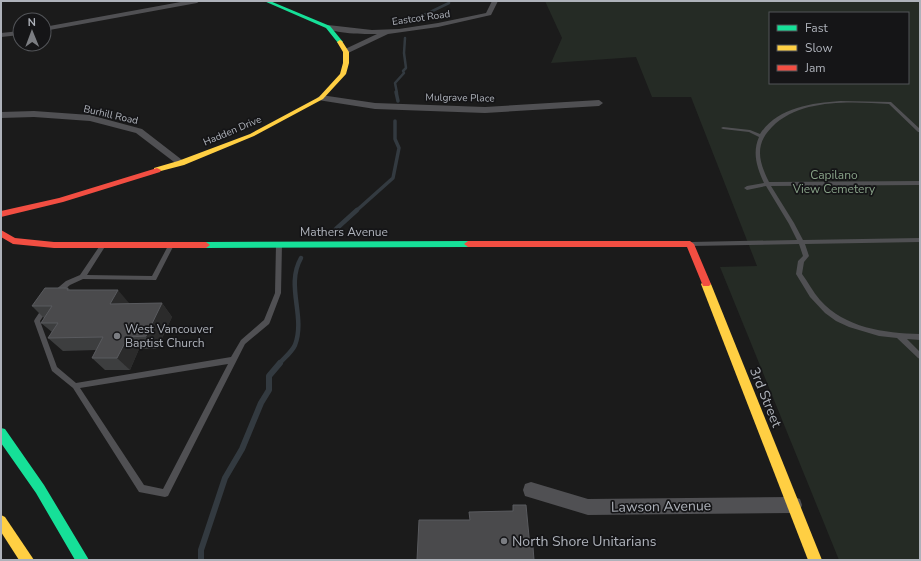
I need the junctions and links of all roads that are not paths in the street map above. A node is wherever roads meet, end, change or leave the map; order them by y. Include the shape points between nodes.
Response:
1 (197, 1) edge
2 (266, 1) edge
3 (495, 1) edge
4 (328, 27) junction
5 (52, 28) edge
6 (388, 32) junction
7 (12, 34) edge
8 (1, 36) edge
9 (346, 52) junction
10 (321, 98) junction
11 (599, 103) dead end
12 (1, 115) edge
13 (722, 128) dead end
14 (920, 131) edge
15 (761, 136) junction
16 (181, 163) junction
17 (920, 183) edge
18 (768, 184) junction
19 (747, 188) dead end
20 (1, 214) edge
21 (1, 233) edge
22 (920, 240) edge
23 (802, 242) junction
24 (103, 244) junction
25 (171, 244) junction
26 (280, 244) junction
27 (690, 244) junction
28 (82, 277) junction
29 (900, 337) junction
30 (920, 337) edge
31 (920, 356) edge
32 (233, 360) junction
33 (74, 386) junction
34 (1, 433) edge
35 (531, 490) dead end
36 (794, 505) junction
37 (1, 521) edge
38 (27, 560) edge
39 (82, 560) edge
40 (816, 560) edge

1 - 5 street
2 - 4 main road
3 - 6 street, Eastcot Road via 490,14
4 - 6 street, Eastcot Road
4 - 9 main road
6 - 9 street, Eastcot Road
7 - 8 street
9 - 10 main road, Hadden Drive via 342,74
10 - 11 street, Mulgrave Place via 375,106 485,110
10 - 16 main road, Hadden Drive via 252,135
12 - 16 street, Burhill Road via 34,114 90,118 139,131
13 - 15 lane via 750,131
14 - 15 lane via 890,103 847,102 800,108 777,119
15 - 18 lane via 757,146 757,158
16 - 20 main road, Hadden Drive via 60,200
17 - 18 lane
18 - 19 lane
18 - 23 lane
21 - 24 main road, Mathers Avenue via 13,241 54,245
22 - 23 lane
23 - 27 lane
23 - 29 lane via 806,256 801,261 799,274 817,301 832,316 872,332
24 - 25 main road, Mathers Avenue
24 - 28 lane
25 - 26 main road, Mathers Avenue
25 - 28 lane via 154,278
26 - 27 main road, Mathers Avenue
26 - 32 lane via 278,293 268,322 243,342
27 - 36 main road, 3rd Street
28 - 33 lane via 68,283 49,301 37,321 54,369
29 - 30 lane
29 - 31 lane
32 - 33 lane
32 - 33 lane via 164,493 142,489
34 - 39 main road via 40,489
35 - 36 street, Lawson Avenue via 588,507
36 - 40 main road, 3rd Street
37 - 38 main road

